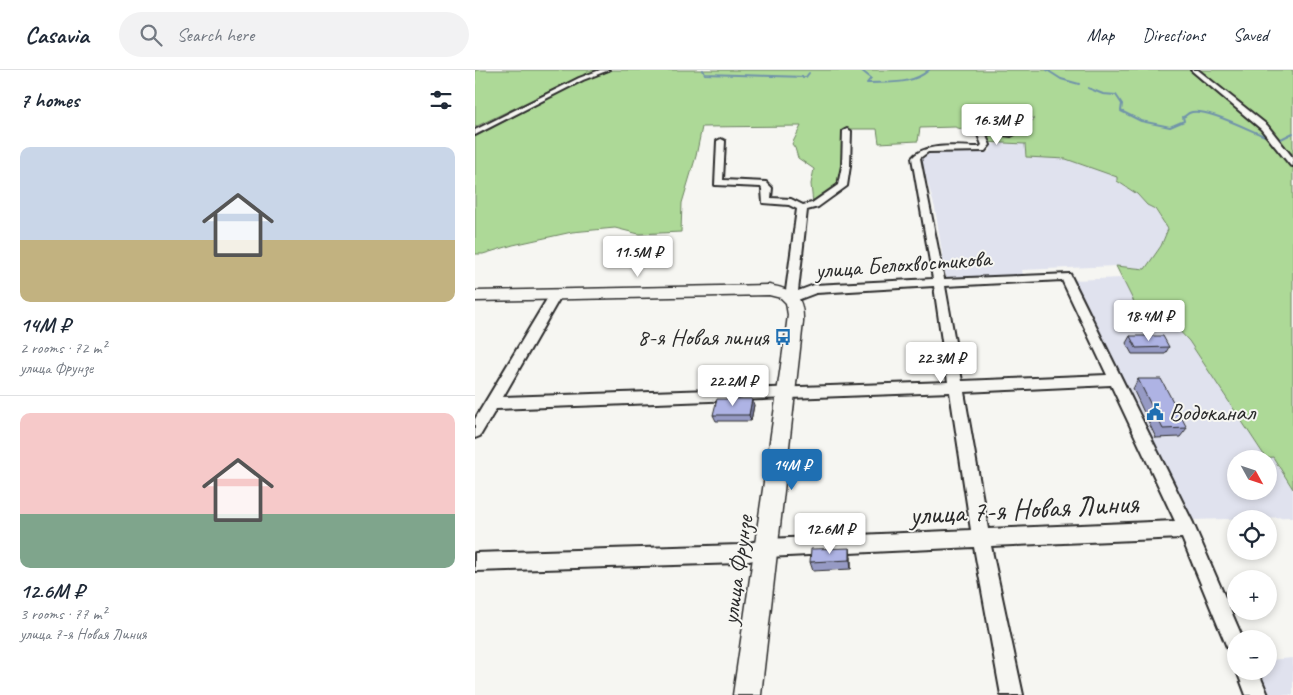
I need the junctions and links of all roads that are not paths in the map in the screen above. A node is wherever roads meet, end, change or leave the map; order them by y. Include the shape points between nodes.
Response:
1 (606, 70) edge
2 (1194, 70) edge
3 (847, 130) dead end
4 (475, 133) edge
5 (1011, 134) dead end
6 (721, 141) dead end
7 (1293, 163) edge
8 (802, 208) junction
9 (1066, 276) joint
10 (939, 284) junction
11 (556, 294) junction
12 (475, 296) edge
13 (791, 298) junction
14 (1117, 380) junction
15 (956, 387) junction
16 (785, 393) junction
17 (492, 403) junction
18 (475, 432) edge
19 (1187, 529) junction
20 (981, 539) junction
21 (767, 548) junction
22 (475, 562) edge
23 (1230, 630) edge
24 (1251, 680) edge
25 (747, 695) edge
26 (1012, 695) edge
27 (1257, 695) edge

1 - 4 street via 581,79
2 - 7 street via 1264,127
3 - 8 street via 842,186 815,205
5 - 10 street via 990,130 982,135 986,145 982,149 927,150 916,158
6 - 8 street via 718,182 763,184 767,188 767,201 791,202
8 - 13 street, улица Фрунзе
9 - 10 street, улица Белохвостикова
9 - 14 street
10 - 13 street, улица Белохвостикова via 813,289
10 - 15 street
11 - 12 main road, улица Белохвостикова
11 - 13 main road, улица Белохвостикова via 769,290 782,292
11 - 17 street
13 - 16 main road, улица Фрунзе via 797,310
14 - 15 street
14 - 19 street
15 - 16 street
15 - 20 street
16 - 17 street
16 - 21 main road, улица Фрунзе
17 - 18 street
19 - 20 street, улица 7-я Новая Линия
19 - 23 street
20 - 21 street, улица 7-я Новая Линия
20 - 26 street
21 - 22 street, улица 7-я Новая Линия via 740,554
21 - 25 main road, улица Фрунзе
24 - 27 street

